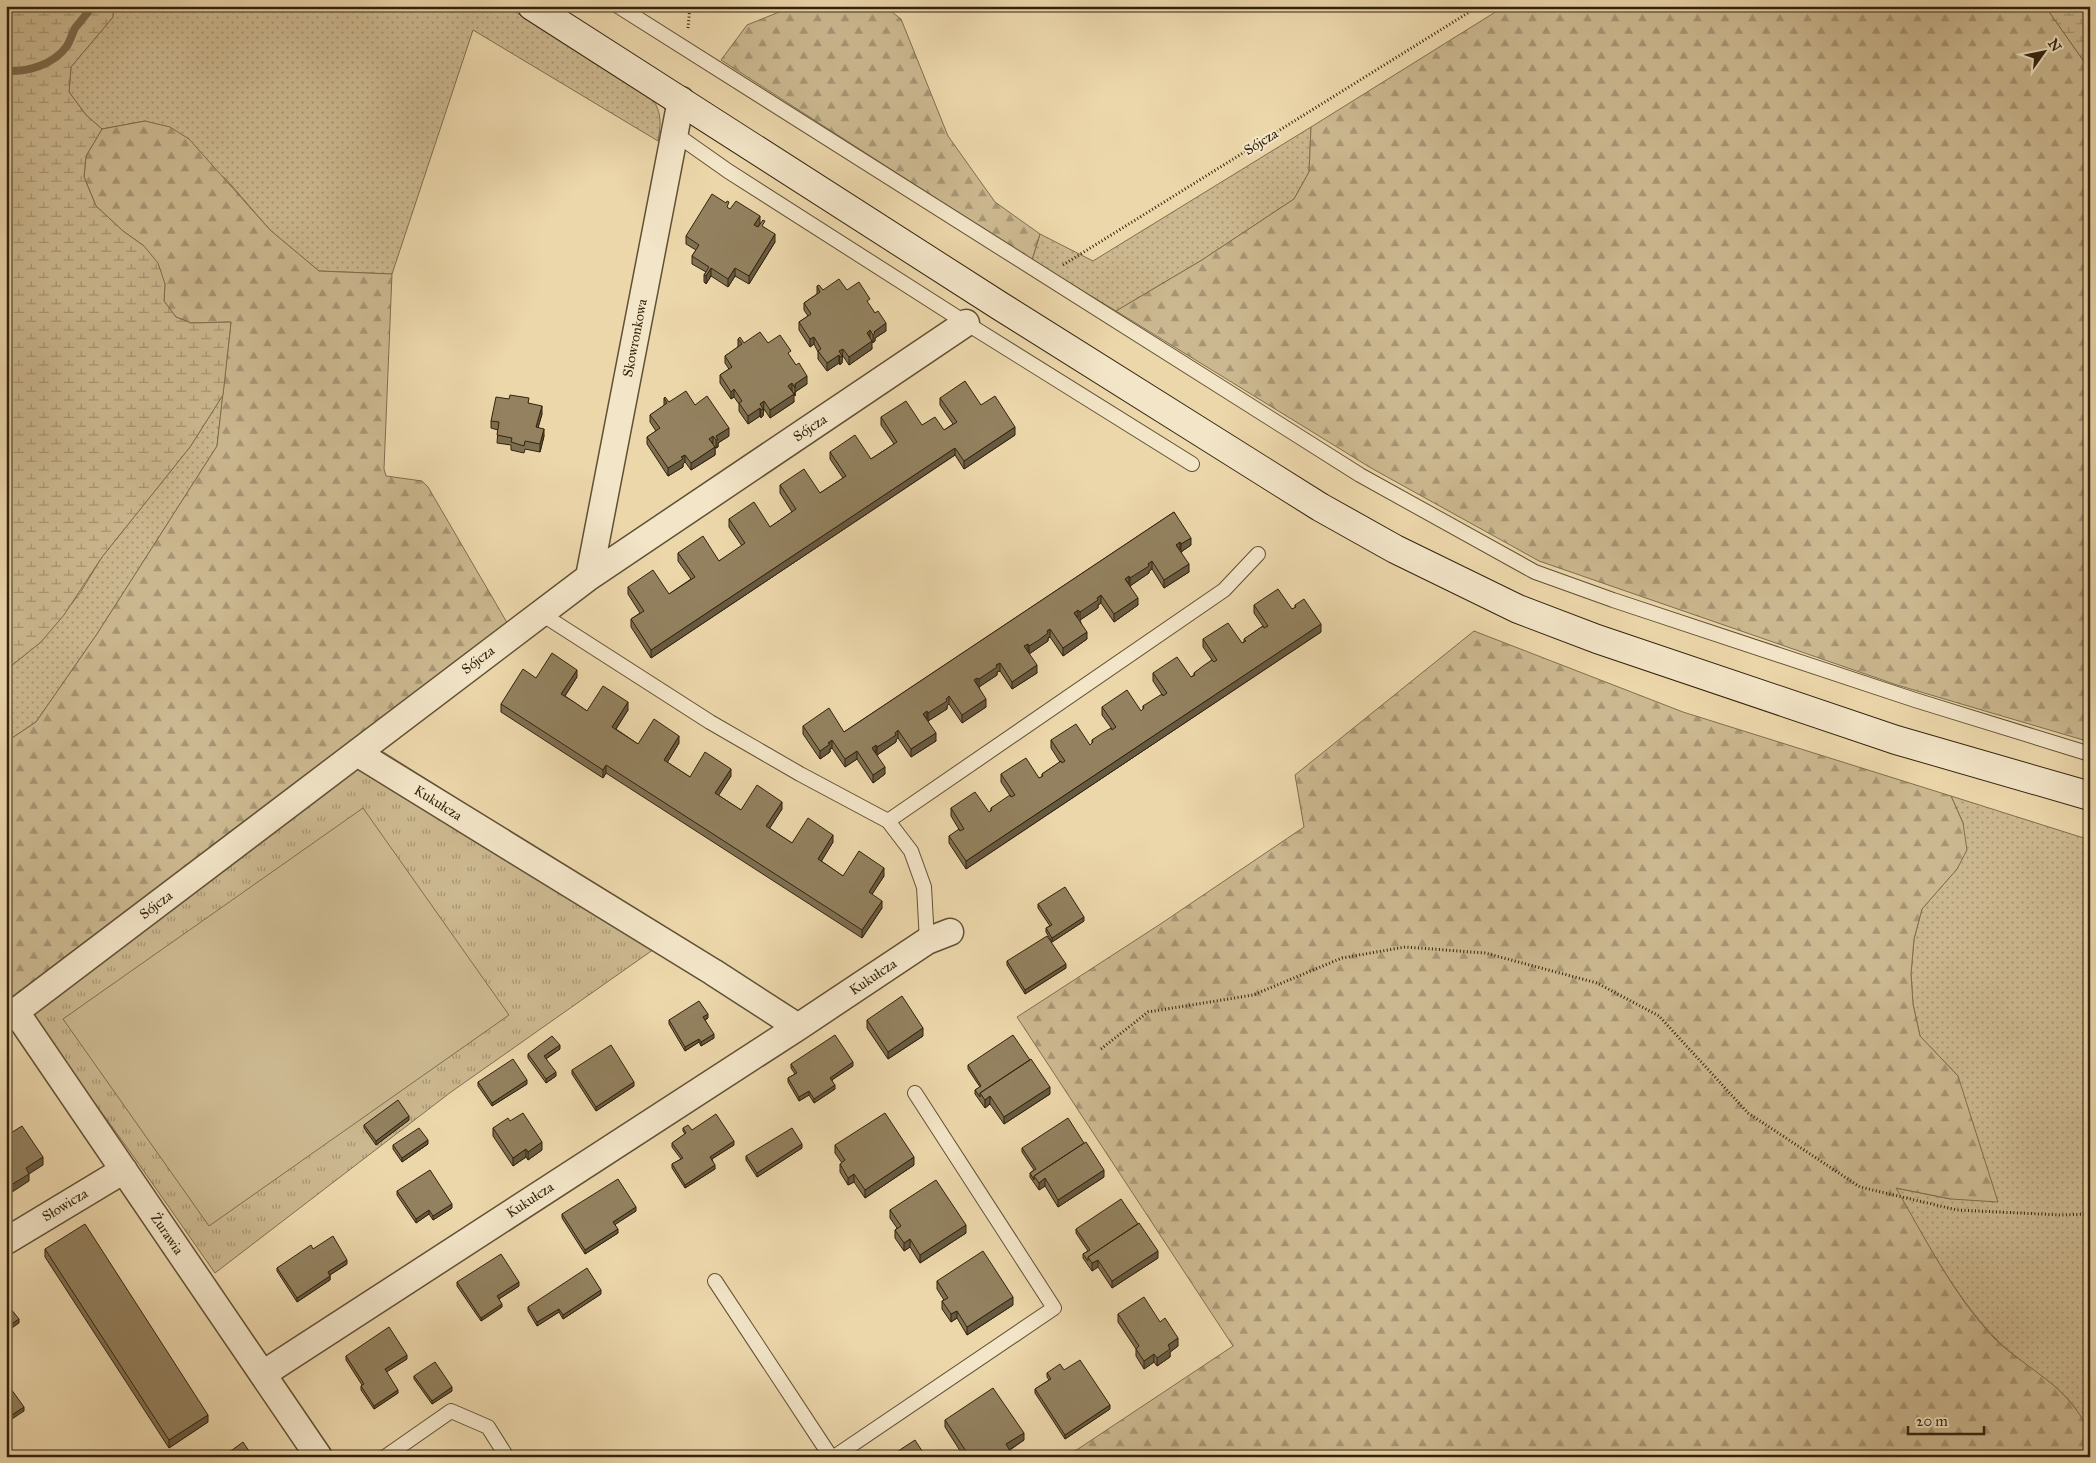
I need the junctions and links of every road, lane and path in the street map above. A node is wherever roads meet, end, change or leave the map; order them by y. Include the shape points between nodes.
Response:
1 (532, 6) edge
2 (618, 6) edge
3 (1479, 6) edge
4 (681, 100) junction
5 (674, 133) junction
6 (1044, 277) junction
7 (966, 323) junction
8 (1192, 464) dead end
9 (1258, 554) dead end
10 (589, 577) junction
11 (540, 613) junction
12 (357, 753) junction
13 (2090, 754) edge
14 (2090, 796) edge
15 (888, 821) junction
16 (938, 936) joint
17 (11, 1016) edge
18 (798, 1027) junction
19 (1102, 1049) dead end
20 (915, 1093) dead end
21 (124, 1170) junction
22 (2090, 1214) edge
23 (6, 1241) edge
24 (715, 1281) dead end
25 (263, 1374) junction
26 (319, 1457) edge
27 (385, 1457) edge
28 (507, 1457) edge
29 (832, 1457) edge

1 - 4 main road
2 - 6 lane
3 - 6 path, Sójcza
4 - 5 street, Skowronkowa
4 - 14 main road via 1000,306 1303,496 1403,553 1518,609 1597,639 1896,740
5 - 7 lane
5 - 10 street, Skowronkowa
6 - 13 lane via 1360,476 1535,572 1915,700
7 - 8 lane
7 - 10 street, Sójcza
9 - 15 lane via 1224,590
10 - 11 street, Sójcza
11 - 12 street, Sójcza
11 - 15 lane via 710,722
12 - 17 street, Sójcza
12 - 18 street, Kukułcza
15 - 16 lane via 911,851
16 - 18 street, Kukułcza
17 - 21 street, Żurawia
18 - 25 street, Kukułcza
19 - 22 path via 1148,1012 1252,995 1342,958 1405,947 1486,953 1597,983 1659,1016 1748,1113 1860,1187 1957,1210 2061,1216
20 - 29 lane via 1054,1308
21 - 23 street, Słowicza
21 - 25 street, Żurawia
24 - 29 lane
25 - 26 street, Żurawia
27 - 28 lane via 451,1411 488,1427

